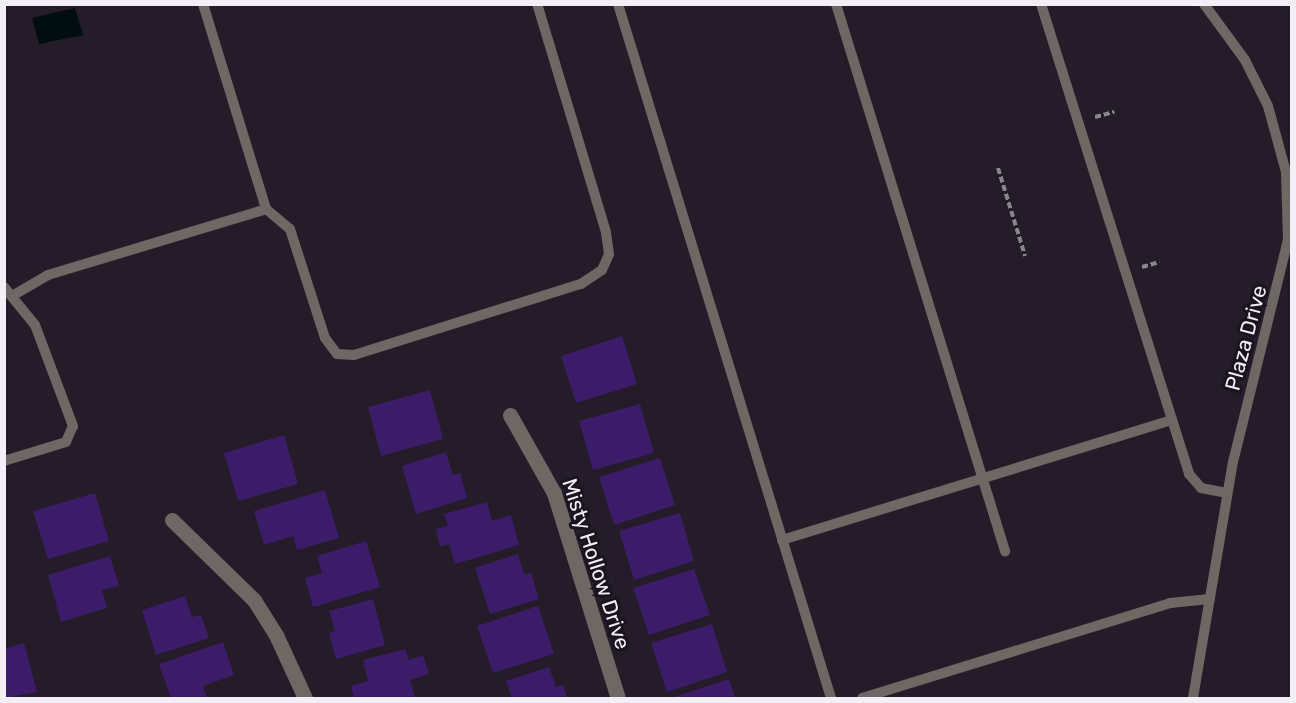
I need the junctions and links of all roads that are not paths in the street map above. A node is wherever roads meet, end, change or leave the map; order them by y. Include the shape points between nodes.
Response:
1 (203, 4) edge
2 (537, 4) edge
3 (618, 4) edge
4 (836, 4) edge
5 (1041, 4) edge
6 (1204, 4) edge
7 (266, 209) junction
8 (8, 291) edge
9 (510, 416) dead end
10 (1171, 420) junction
11 (4, 462) edge
12 (982, 478) junction
13 (1227, 493) junction
14 (172, 520) dead end
15 (782, 540) junction
16 (1005, 551) dead end
17 (1210, 599) junction
18 (305, 699) edge
19 (618, 699) edge
20 (831, 699) edge
21 (862, 699) edge
22 (1193, 699) edge

1 - 7 lane
2 - 7 lane via 606,232 609,254 602,270 570,288 354,355 337,354 325,338 290,229
3 - 15 lane
4 - 12 lane
5 - 10 lane
6 - 13 lane, Plaza Drive via 1245,60 1268,106 1286,172 1289,203 1284,269
7 - 8 lane via 48,275
8 - 11 lane via 35,325 74,426 66,442
9 - 19 street, Misty Hollow Drive via 557,502
10 - 12 lane
10 - 13 lane via 1189,474 1201,488
12 - 15 lane
12 - 16 lane
13 - 17 lane, Plaza Drive
14 - 18 street via 254,600 276,635
15 - 20 lane
17 - 21 lane via 1170,603
17 - 22 lane, Plaza Drive

